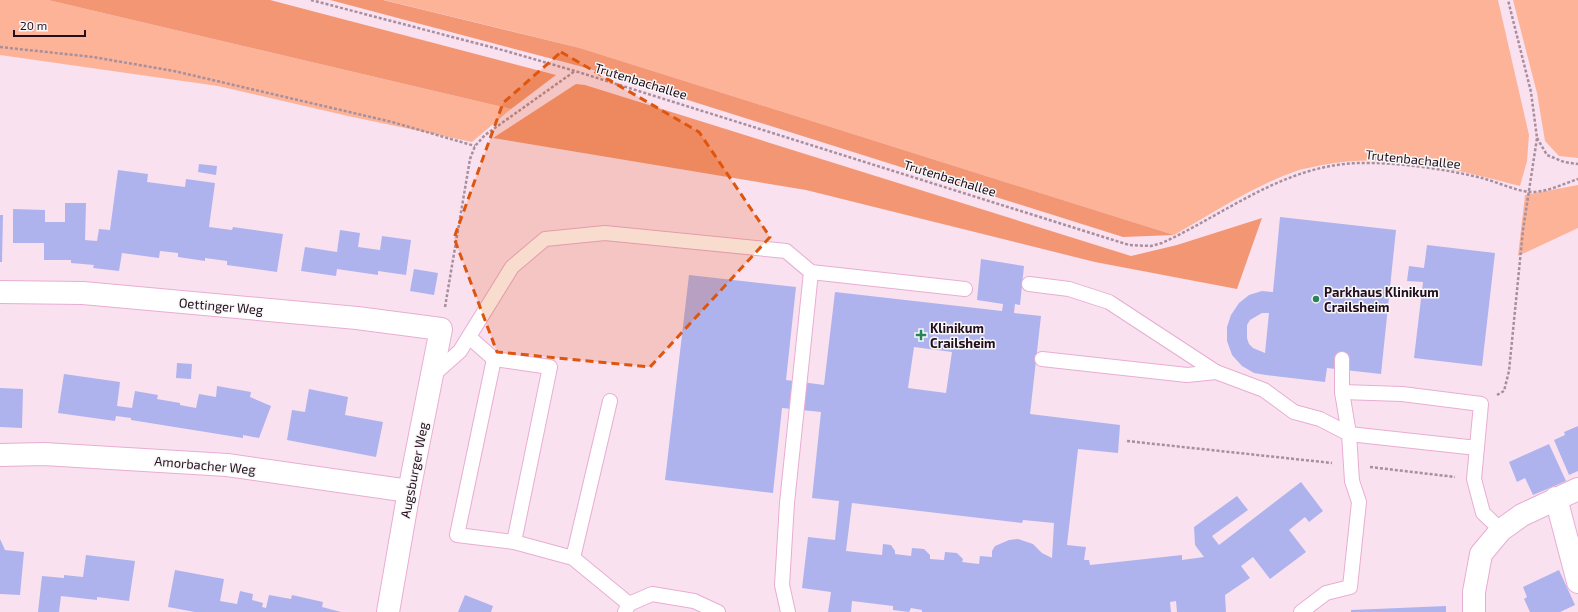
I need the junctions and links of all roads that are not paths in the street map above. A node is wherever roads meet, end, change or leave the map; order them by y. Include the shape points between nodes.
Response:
1 (811, 272) junction
2 (1029, 284) dead end
3 (965, 289) dead end
4 (0, 292) edge
5 (441, 329) joint
6 (469, 338) junction
7 (494, 359) junction
8 (1042, 359) dead end
9 (1342, 359) dead end
10 (1216, 372) junction
11 (432, 376) junction
12 (1342, 392) junction
13 (610, 401) dead end
14 (1349, 434) junction
15 (1476, 448) junction
16 (0, 455) edge
17 (1578, 488) edge
18 (409, 491) junction
19 (1556, 498) junction
20 (1501, 530) junction
21 (514, 542) junction
22 (573, 558) junction
23 (1578, 582) edge
24 (1474, 602) edge
25 (627, 608) edge
26 (388, 612) edge
27 (718, 612) edge
28 (788, 612) edge
29 (1301, 612) edge

1 - 3 lane
1 - 6 lane via 786,251 605,233 545,239 512,268
1 - 28 lane via 787,503 782,584
2 - 10 lane via 1069,289 1109,302
4 - 5 street, Oettinger Weg via 83,293 357,318
5 - 11 street, Augsburger Weg
6 - 7 lane
6 - 11 lane via 460,352
7 - 21 lane via 550,367
7 - 21 lane via 456,535
8 - 10 lane via 1187,375
9 - 12 lane
10 - 14 lane via 1264,390 1294,412 1320,419
11 - 18 street, Augsburger Weg
12 - 14 lane
12 - 15 lane via 1402,394 1481,404
13 - 22 lane
14 - 15 lane
14 - 29 lane via 1352,481 1359,502 1350,587 1326,593
15 - 20 lane via 1474,479 1483,513
16 - 18 street, Amorbacher Weg via 44,454 227,465
17 - 19 street
18 - 26 street, Augsburger Weg
19 - 20 street via 1522,515
19 - 23 street
20 - 24 street via 1480,554
21 - 22 lane
22 - 25 lane
25 - 27 lane via 652,594 694,601

